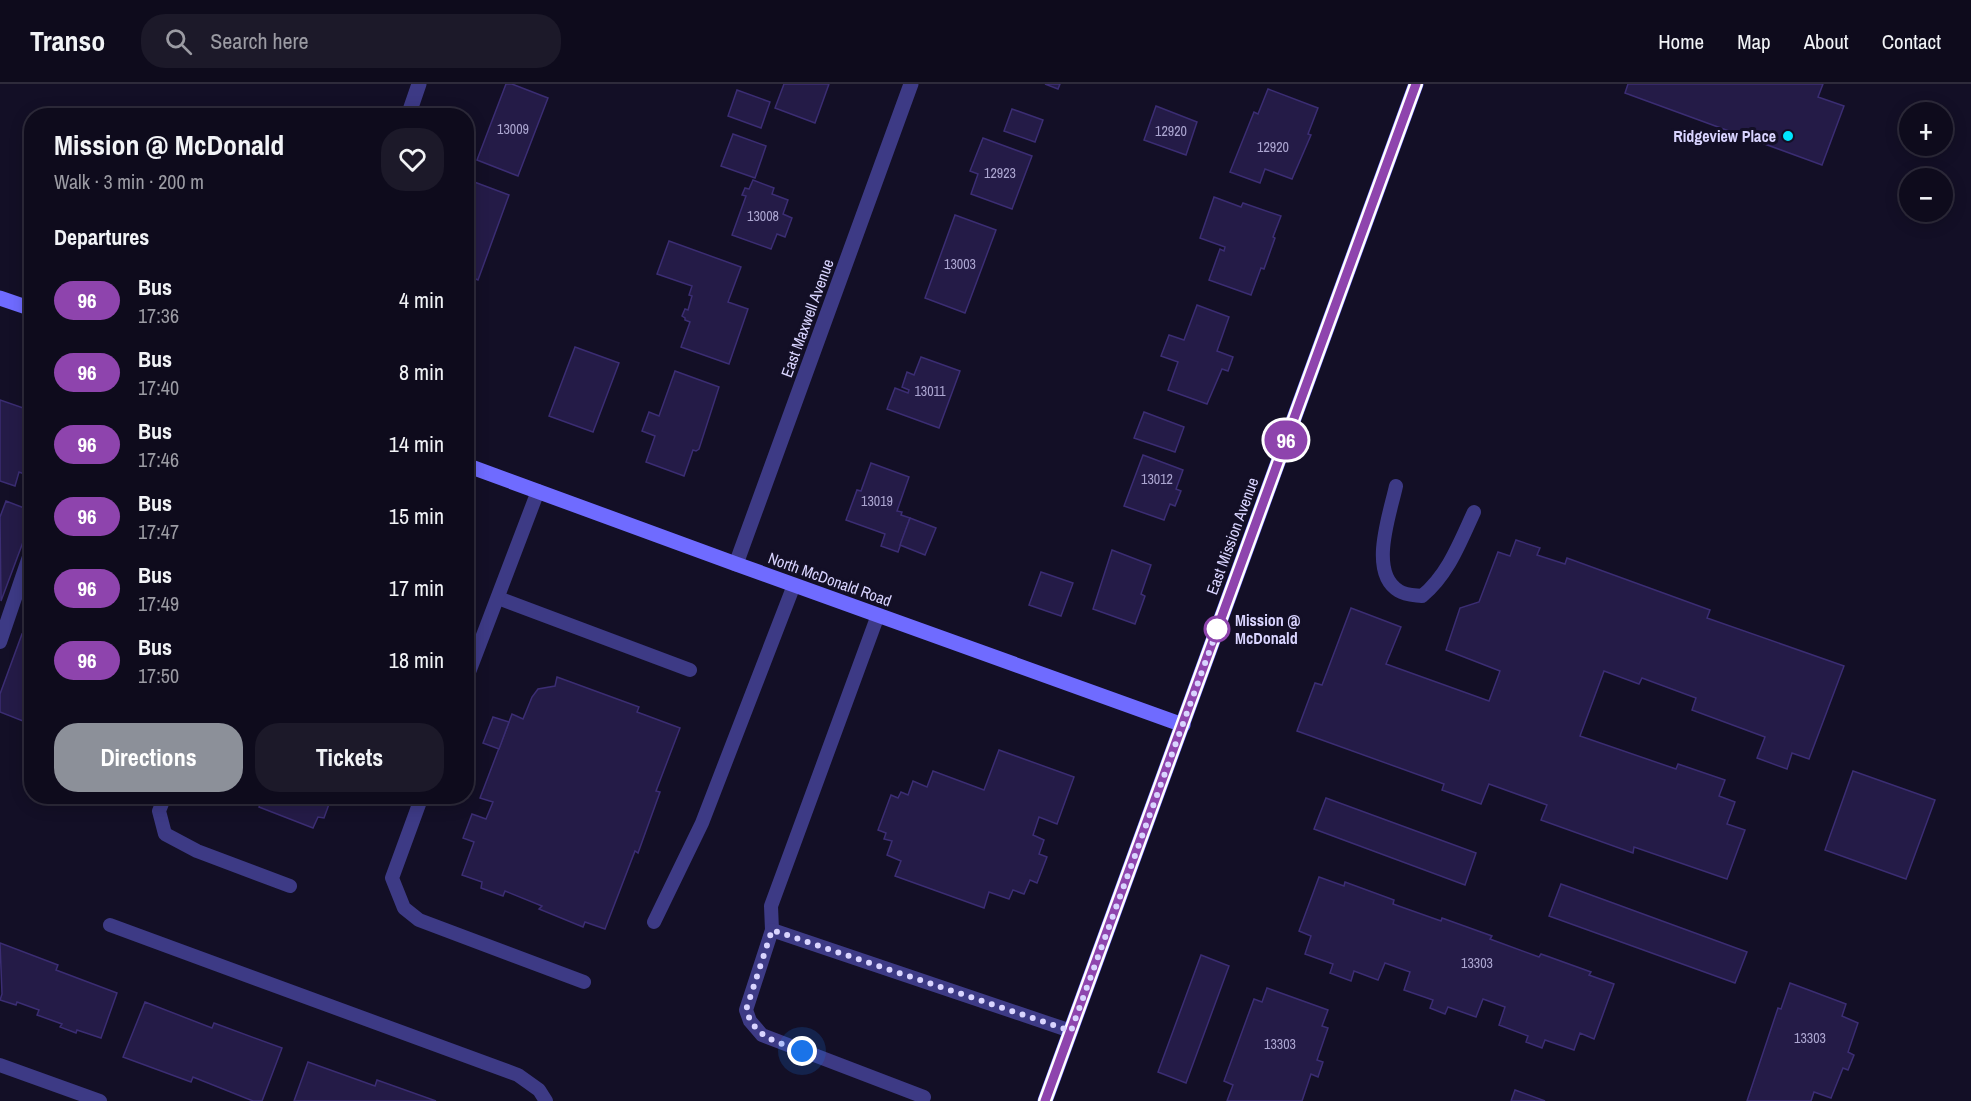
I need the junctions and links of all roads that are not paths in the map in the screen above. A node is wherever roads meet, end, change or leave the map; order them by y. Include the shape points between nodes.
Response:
1 (419, 84) edge
2 (911, 84) edge
3 (1416, 84) edge
4 (411, 108) edge
5 (0, 298) edge
6 (24, 306) edge
7 (474, 468) edge
8 (1396, 486) dead end
9 (538, 491) junction
10 (1474, 512) dead end
11 (736, 564) junction
12 (24, 572) edge
13 (794, 585) junction
14 (498, 598) junction
15 (878, 615) junction
16 (0, 642) edge
17 (474, 660) edge
18 (690, 670) dead end
19 (1183, 725) junction
20 (162, 804) edge
21 (419, 804) edge
22 (290, 886) dead end
23 (654, 922) dead end
24 (110, 925) dead end
25 (772, 930) junction
26 (584, 982) dead end
27 (1071, 1031) junction
28 (0, 1065) edge
29 (924, 1097) dead end
30 (100, 1101) edge
31 (546, 1101) edge
32 (1045, 1101) edge

1 - 4 street
2 - 11 street, East Maxwell Avenue
3 - 19 street, East Mission Avenue
5 - 6 street
7 - 9 street, North McDonald Road
8 - 10 lane via 1382,553 1385,577 1400,592 1422,596 1435,586
9 - 11 street, North McDonald Road
9 - 14 lane
11 - 13 street, North McDonald Road
12 - 16 lane
13 - 15 street, North McDonald Road
13 - 23 lane via 702,823
14 - 17 lane
14 - 18 lane
15 - 19 street, North McDonald Road
15 - 25 lane via 771,906
19 - 27 street, East Mission Avenue
20 - 22 lane via 159,811 165,834 197,851
21 - 26 lane via 392,878 405,908 419,920
24 - 31 lane via 518,1075 539,1090
25 - 27 lane
25 - 29 lane via 746,1010 762,1035
27 - 32 street, East Mission Avenue
28 - 30 lane

